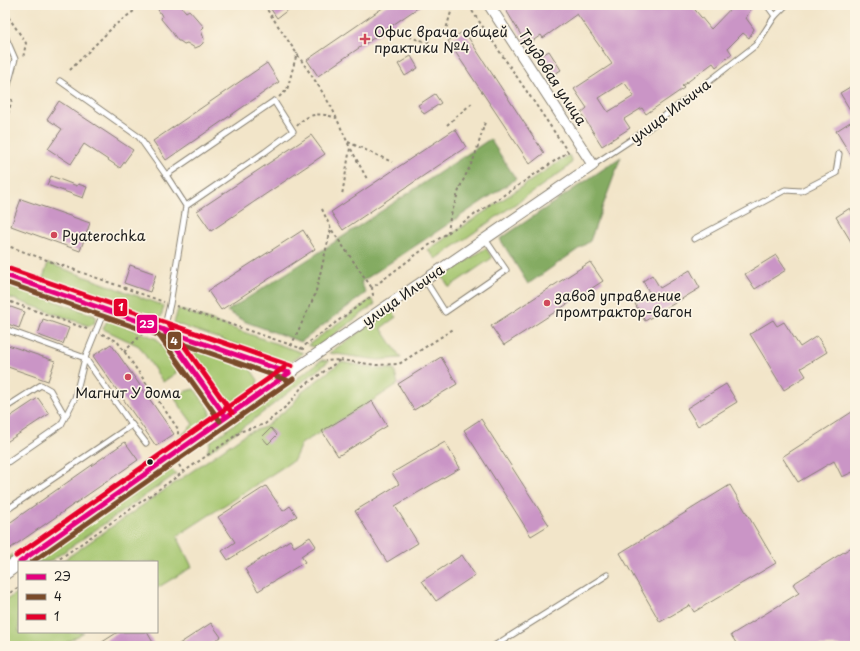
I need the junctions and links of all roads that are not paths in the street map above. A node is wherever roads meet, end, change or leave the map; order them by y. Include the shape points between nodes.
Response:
1 (489, 5) edge
2 (767, 5) edge
3 (786, 5) edge
4 (775, 16) junction
5 (5, 36) edge
6 (60, 81) dead end
7 (5, 96) edge
8 (840, 154) dead end
9 (594, 165) junction
10 (166, 175) junction
11 (186, 206) junction
12 (485, 239) junction
13 (694, 239) dead end
14 (5, 275) edge
15 (425, 280) junction
16 (104, 310) junction
17 (158, 328) junction
18 (5, 329) edge
19 (85, 358) junction
20 (289, 373) junction
21 (5, 408) edge
22 (65, 416) junction
23 (226, 417) junction
24 (132, 425) junction
25 (146, 443) dead end
26 (5, 464) edge
27 (5, 511) edge
28 (20, 561) edge
29 (18, 563) edge
30 (5, 572) edge
31 (607, 575) dead end
32 (494, 646) edge

1 - 9 street, Трудовая улица
2 - 4 lane
3 - 4 lane, улица Ильича
4 - 9 lane, улица Ильича via 756,45 649,128
5 - 7 lane via 15,59
6 - 10 lane via 140,137
8 - 13 lane via 836,173 801,191 785,190
9 - 12 street, улица Ильича
10 - 11 lane
10 - 11 lane via 274,101 293,131
11 - 17 lane via 170,304
12 - 15 street, улица Ильича
12 - 15 lane via 506,270 444,312
14 - 16 street
15 - 20 street, улица Ильича
16 - 17 street
16 - 19 lane
17 - 20 street
17 - 23 street
18 - 19 lane
19 - 22 lane via 75,398
19 - 24 lane
20 - 23 street, улица Ильича
21 - 22 lane via 41,385 50,390
22 - 26 lane via 61,425
23 - 28 street, улица Ильича
24 - 25 lane
24 - 27 lane
29 - 30 street, улица Ильича
31 - 32 lane

